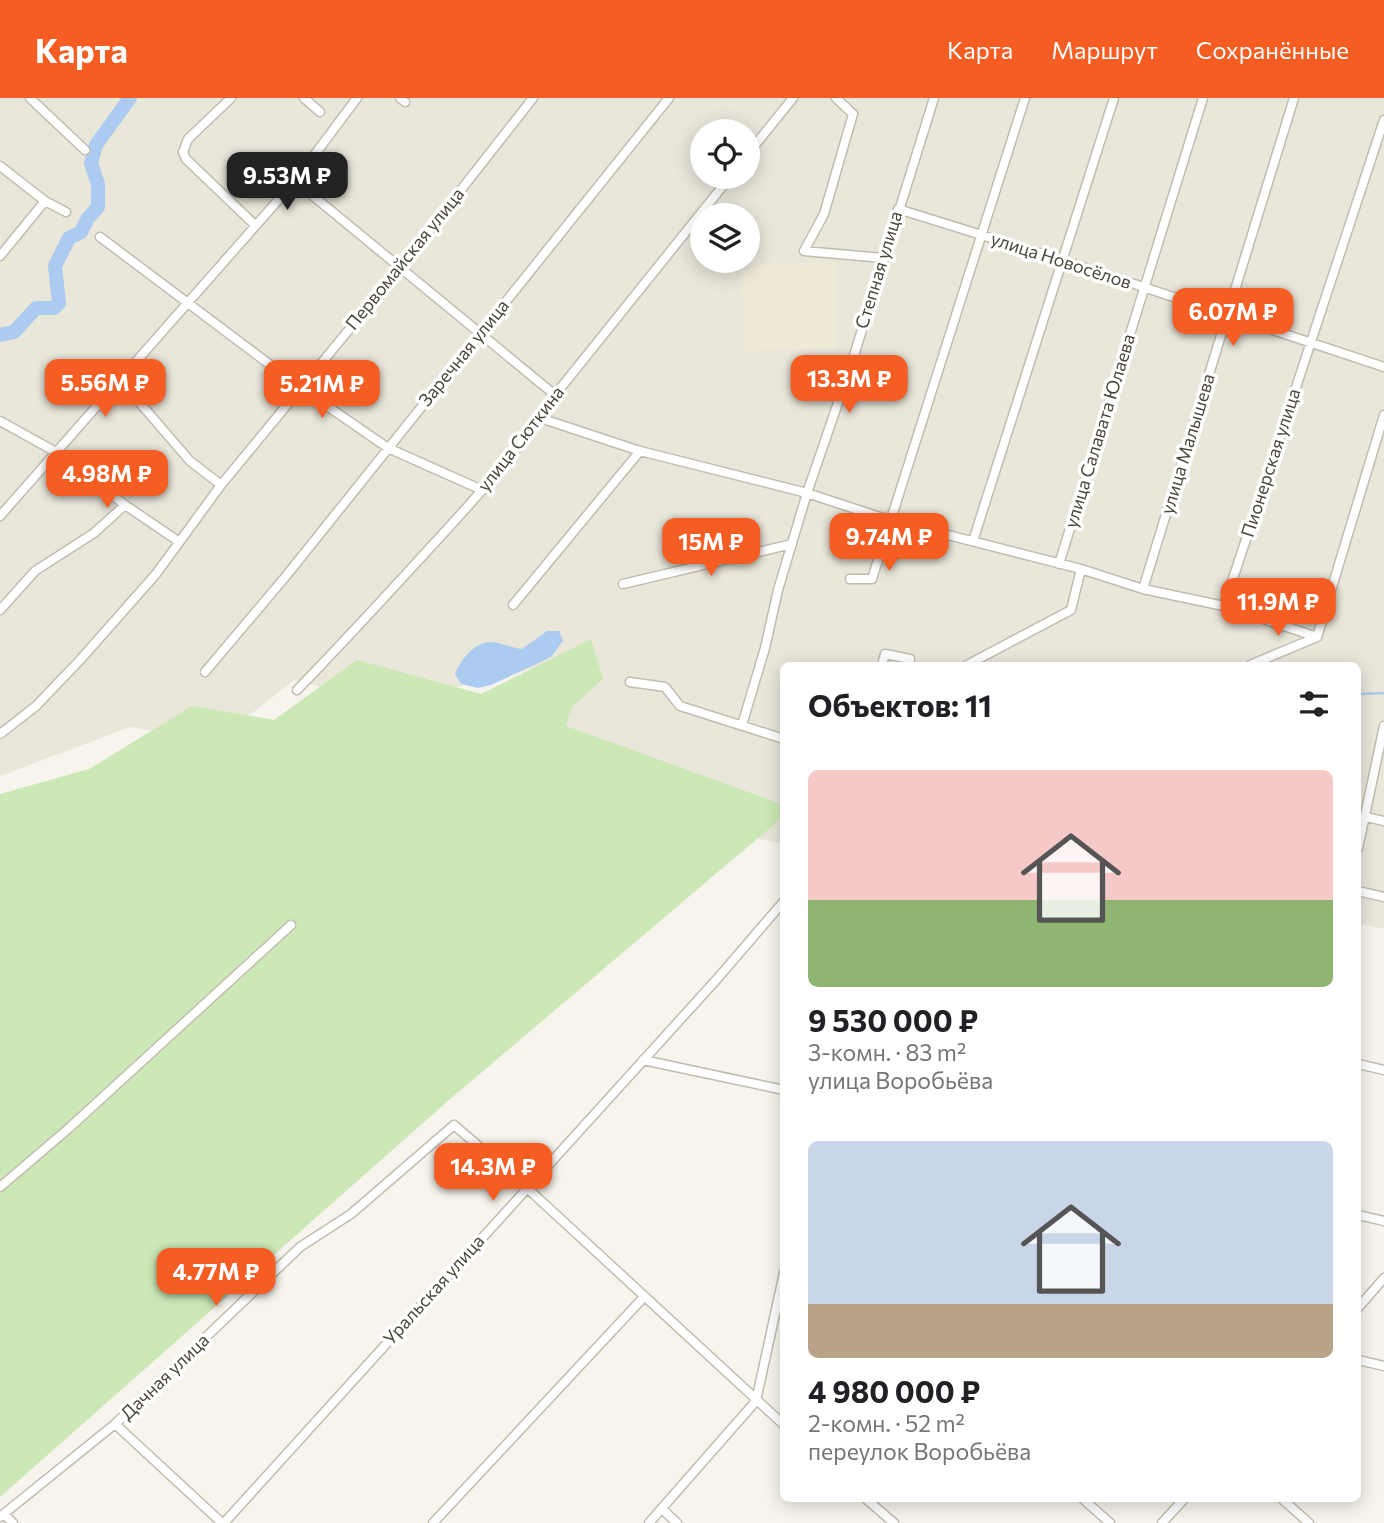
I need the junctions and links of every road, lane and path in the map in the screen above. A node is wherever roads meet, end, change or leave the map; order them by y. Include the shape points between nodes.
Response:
1 (30, 98) edge
2 (231, 98) edge
3 (304, 98) edge
4 (357, 98) edge
5 (533, 98) edge
6 (669, 98) edge
7 (793, 98) edge
8 (836, 98) edge
9 (934, 98) edge
10 (1024, 98) edge
11 (1114, 98) edge
12 (1203, 98) edge
13 (1294, 98) edge
14 (320, 112) dead end
15 (1384, 120) edge
16 (760, 139) edge
17 (85, 150) dead end
18 (0, 166) edge
19 (295, 181) junction
20 (720, 189) edge
21 (45, 201) junction
22 (898, 209) junction
23 (66, 212) dead end
24 (255, 225) junction
25 (981, 235) junction
26 (100, 237) dead end
27 (0, 256) edge
28 (883, 258) junction
29 (1062, 260) junction
30 (399, 269) junction
31 (1144, 287) junction
32 (189, 303) junction
33 (1228, 315) junction
34 (480, 332) junction
35 (1311, 343) junction
36 (1384, 367) edge
37 (121, 381) junction
38 (300, 388) junction
39 (555, 395) junction
40 (1384, 415) edge
41 (541, 418) junction
42 (4, 423) edge
43 (0, 434) edge
44 (388, 448) junction
45 (640, 451) junction
46 (56, 452) junction
47 (221, 485) junction
48 (482, 490) junction
49 (807, 493) junction
50 (125, 505) junction
51 (0, 516) edge
52 (889, 520) junction
53 (178, 541) junction
54 (974, 541) junction
55 (792, 544) junction
56 (1059, 564) junction
57 (1081, 569) junction
58 (850, 579) dead end
59 (623, 584) dead end
60 (1143, 589) junction
61 (513, 605) dead end
62 (1224, 607) junction
63 (0, 610) edge
64 (1317, 637) junction
65 (883, 662) edge
66 (909, 662) edge
67 (973, 662) edge
68 (1257, 662) edge
69 (205, 672) dead end
70 (630, 682) dead end
71 (297, 690) dead end
72 (742, 725) junction
73 (1384, 726) edge
74 (0, 734) edge
75 (780, 738) edge
76 (1366, 817) junction
77 (1384, 821) edge
78 (1361, 836) edge
79 (1361, 892) edge
80 (1384, 897) edge
81 (780, 906) edge
82 (291, 925) dead end
83 (643, 1060) junction
84 (1361, 1065) edge
85 (1384, 1070) edge
86 (780, 1089) edge
87 (0, 1187) edge
88 (526, 1188) junction
89 (1361, 1216) edge
90 (1384, 1221) edge
91 (1384, 1278) edge
92 (780, 1291) edge
93 (643, 1298) junction
94 (1361, 1305) edge
95 (1361, 1361) edge
96 (1384, 1366) edge
97 (756, 1401) junction
98 (780, 1422) edge
99 (115, 1424) junction
100 (870, 1502) edge
101 (1086, 1502) edge
102 (1181, 1502) edge
103 (1285, 1502) edge
104 (662, 1509) junction
105 (2, 1515) edge
106 (13, 1523) edge
107 (223, 1523) edge
108 (433, 1523) edge
109 (649, 1523) edge
110 (677, 1523) edge
111 (894, 1523) edge
112 (1110, 1523) edge
113 (1162, 1523) edge
114 (1308, 1523) edge

1 - 17 street
2 - 24 street via 188,139 183,152
3 - 14 street
4 - 19 street
5 - 30 street, Первомайская улица
6 - 34 street, Заречная улица
7 - 16 street
8 - 28 street via 853,114 824,214 804,251
9 - 22 street, Степная улица
10 - 25 street
11 - 29 street
12 - 31 street, улица Салавата Юлаева
13 - 33 street, улица Малышева
15 - 35 street, Пионерская улица
18 - 21 street
19 - 24 street
19 - 30 street
20 - 39 street, улица Сюткина
21 - 23 street
21 - 27 street
22 - 25 street, улица Новосёлов
22 - 28 street, Степная улица
24 - 32 street
25 - 29 street, улица Новосёлов
25 - 52 street
26 - 32 street
28 - 49 street, Степная улица
29 - 31 street, улица Новосёлов
29 - 54 street
30 - 34 street
30 - 38 street, Первомайская улица
31 - 33 street, улица Новосёлов
31 - 56 street, улица Салавата Юлаева
32 - 37 street
32 - 38 street
33 - 35 street, улица Новосёлов
33 - 60 street, улица Малышева
34 - 39 street
34 - 44 street, Заречная улица
35 - 36 street, улица Новосёлов
35 - 62 street, Пионерская улица
37 - 46 street
37 - 47 street via 190,461
38 - 44 street
38 - 47 street, Первомайская улица
39 - 41 street, улица Сюткина
40 - 64 street
41 - 45 street
41 - 48 street, улица Сюткина
42 - 43 street
42 - 46 street
44 - 48 street
44 - 69 street, Заречная улица
45 - 49 street
45 - 61 street
46 - 50 street
46 - 51 street
47 - 53 street, Первомайская улица
48 - 71 street, улица Сюткина
49 - 52 street
49 - 55 street, Степная улица
50 - 53 street
50 - 63 street via 93,533 35,571
52 - 54 street
52 - 58 street via 872,579
53 - 74 street, Первомайская улица via 156,574 80,660 36,706
54 - 56 street
55 - 59 street
55 - 72 street, Степная улица
56 - 57 street
57 - 60 street
57 - 67 street via 1071,610
60 - 62 street
62 - 64 street
64 - 68 street
65 - 66 street via 885,654
70 - 72 street via 665,687 680,706
72 - 75 street
73 - 76 street
76 - 77 street
76 - 78 street
79 - 80 street
81 - 83 street, Уральская улица
82 - 87 street
83 - 86 street
83 - 88 street, Уральская улица
84 - 85 street
88 - 93 street
88 - 99 street, Дачная улица via 454,1125 351,1214 300,1247
88 - 107 street, Уральская улица
89 - 90 street
91 - 94 street
92 - 97 street
93 - 97 street
93 - 108 street
95 - 96 street
97 - 98 street
97 - 104 street
99 - 105 street, Дачная улица
99 - 107 street
100 - 111 street
101 - 112 street
102 - 113 street
103 - 114 street
104 - 109 street
104 - 110 street
105 - 106 street

